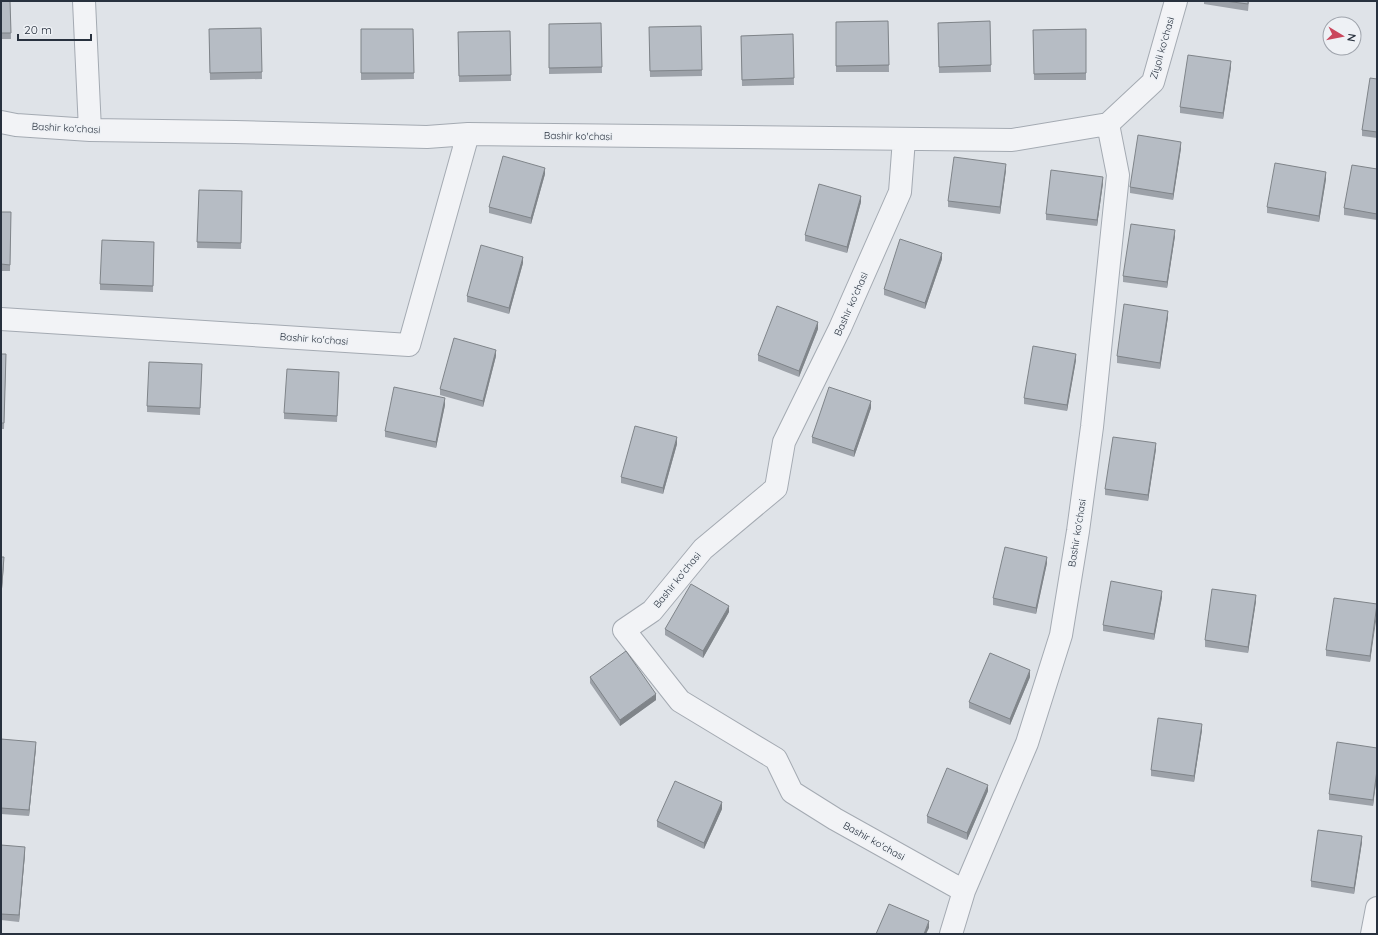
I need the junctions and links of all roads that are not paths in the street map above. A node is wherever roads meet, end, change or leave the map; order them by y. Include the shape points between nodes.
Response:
1 (84, 1) edge
2 (1176, 1) edge
3 (1, 122) edge
4 (1108, 124) junction
5 (90, 130) junction
6 (468, 134) junction
7 (904, 139) junction
8 (1, 319) edge
9 (964, 891) junction
10 (1377, 908) edge
11 (951, 934) edge
12 (1372, 934) edge

1 - 5 street
2 - 4 street, Ziyoli ko'chasi via 1153,82
3 - 5 street, Bashir ko'chasi
4 - 7 street, Bashir ko'chasi via 1012,140
4 - 9 street, Bashir ko'chasi via 1118,175 1092,427 1061,635 1027,743
5 - 6 street, Bashir ko'chasi via 427,137
6 - 7 street, Bashir ko'chasi
6 - 8 street, Bashir ko'chasi via 409,345
7 - 9 street, Bashir ko'chasi via 900,192 840,328 784,442 776,488 703,549 652,611 624,630 680,701 776,759 792,792
9 - 11 street, Bashir ko'chasi
10 - 12 street

